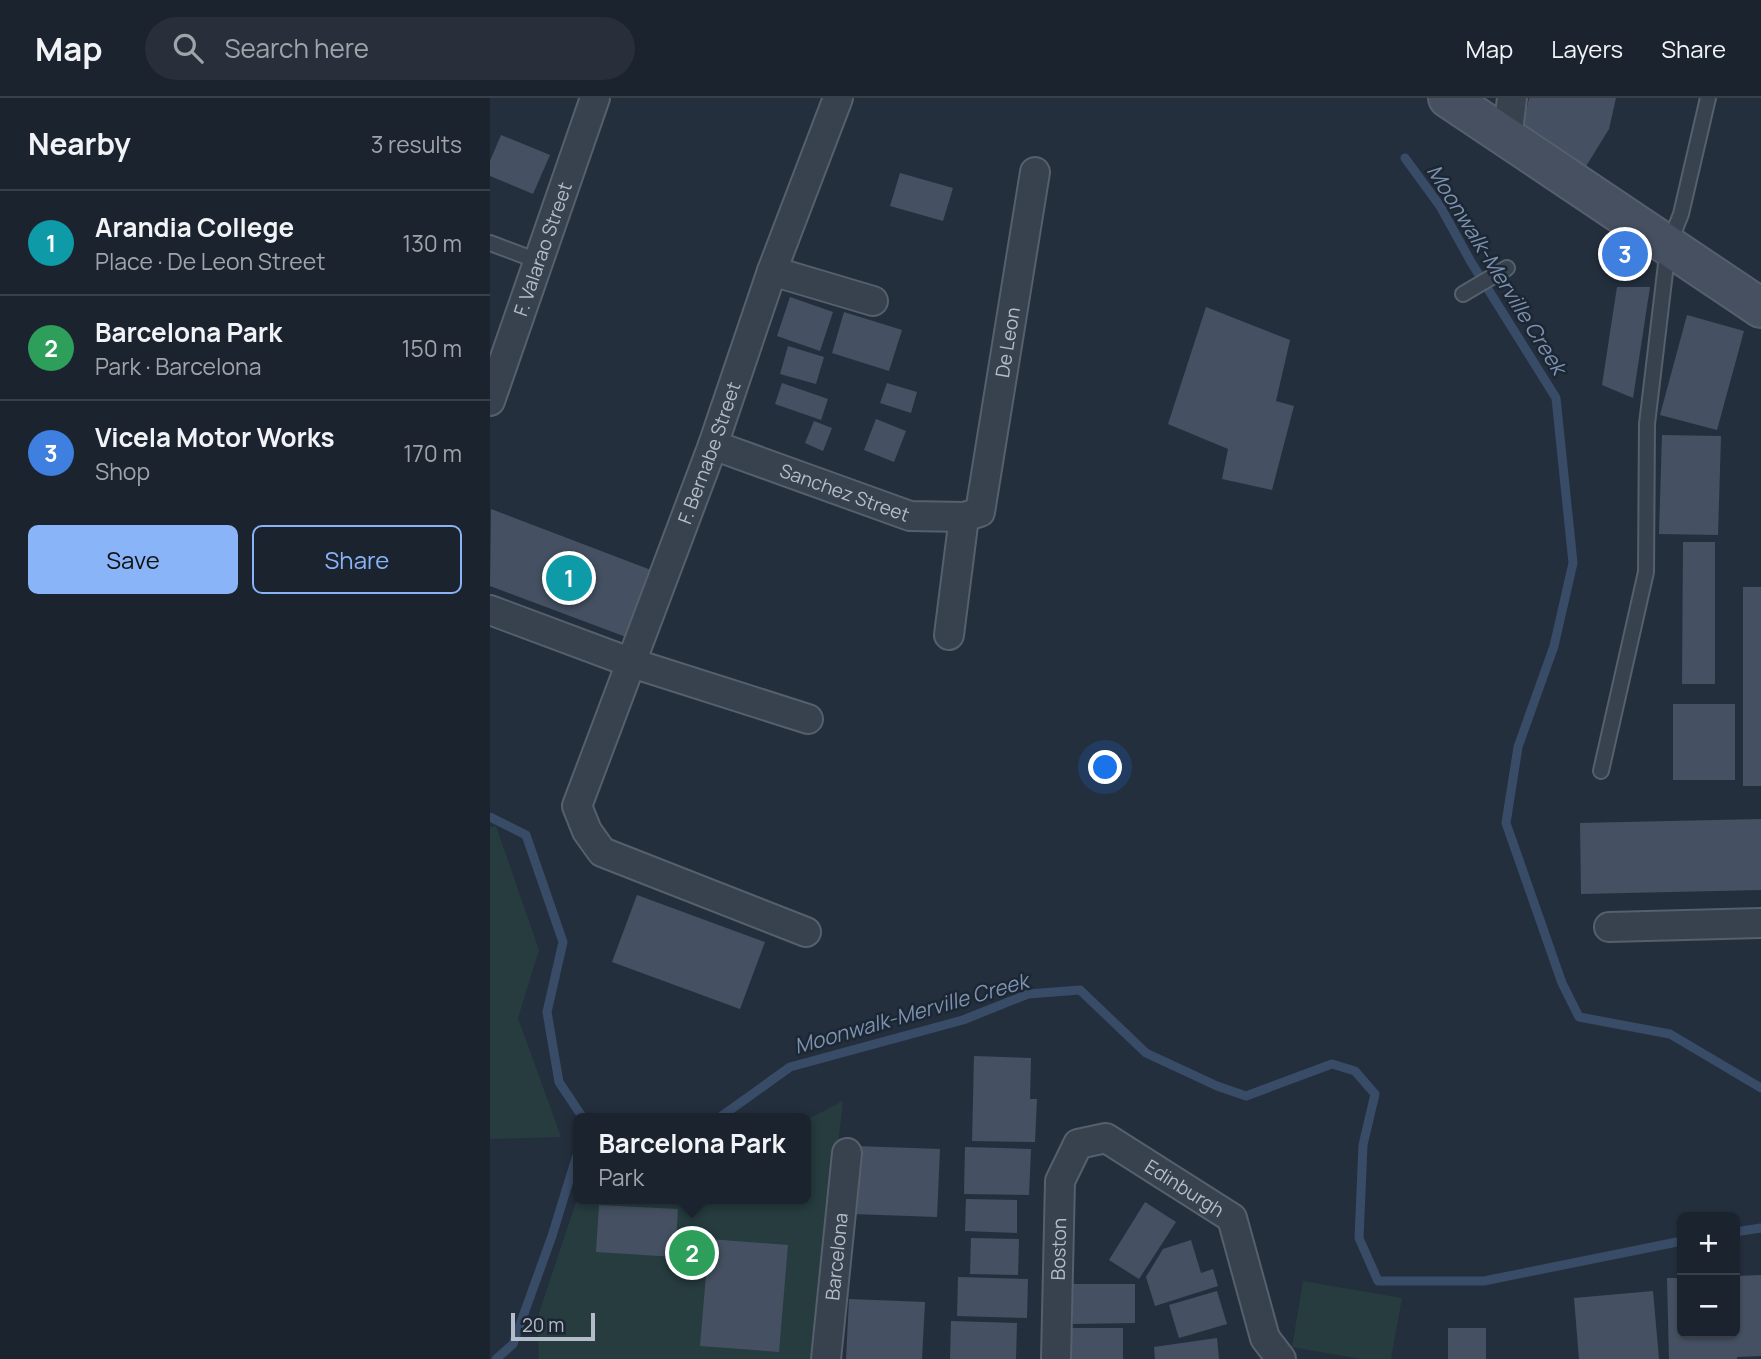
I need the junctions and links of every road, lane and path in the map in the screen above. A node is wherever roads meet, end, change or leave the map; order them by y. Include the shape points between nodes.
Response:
1 (595, 98) edge
2 (838, 98) edge
3 (1448, 98) edge
4 (1512, 98) edge
5 (1708, 98) edge
6 (1507, 139) junction
7 (1035, 172) dead end
8 (490, 243) edge
9 (1668, 247) junction
10 (538, 261) junction
11 (1507, 268) dead end
12 (772, 271) junction
13 (1463, 294) dead end
14 (873, 301) dead end
15 (1761, 308) edge
16 (490, 401) edge
17 (713, 445) junction
18 (972, 514) junction
19 (490, 610) edge
20 (949, 635) dead end
21 (632, 663) junction
22 (808, 719) dead end
23 (1601, 771) dead end
24 (1761, 923) edge
25 (1609, 927) dead end
26 (806, 932) dead end
27 (1078, 1144) joint
28 (847, 1153) dead end
29 (827, 1359) edge
30 (1056, 1359) edge
31 (1281, 1359) edge

1 - 10 street, F. Valarao Street
2 - 12 street, F. Bernabe Street
3 - 6 main road
4 - 6 street
5 - 9 lane via 1681,214
6 - 9 main road
7 - 18 street, De Leon
8 - 10 lane
9 - 15 main road
9 - 23 lane via 1647,424 1646,572
10 - 16 street, F. Valarao Street
11 - 13 lane
12 - 14 street
12 - 17 street, F. Bernabe Street
17 - 18 street, Sanchez Street via 910,516
17 - 21 street, F. Bernabe Street
18 - 20 street, De Leon
19 - 21 street
21 - 22 street
21 - 26 street, F. Bernabe Street via 577,806 587,831 602,852
24 - 25 street
27 - 30 street, Boston via 1060,1181
27 - 31 street, Edinburgh via 1107,1138 1232,1218 1265,1338
28 - 29 street, Barcelona

